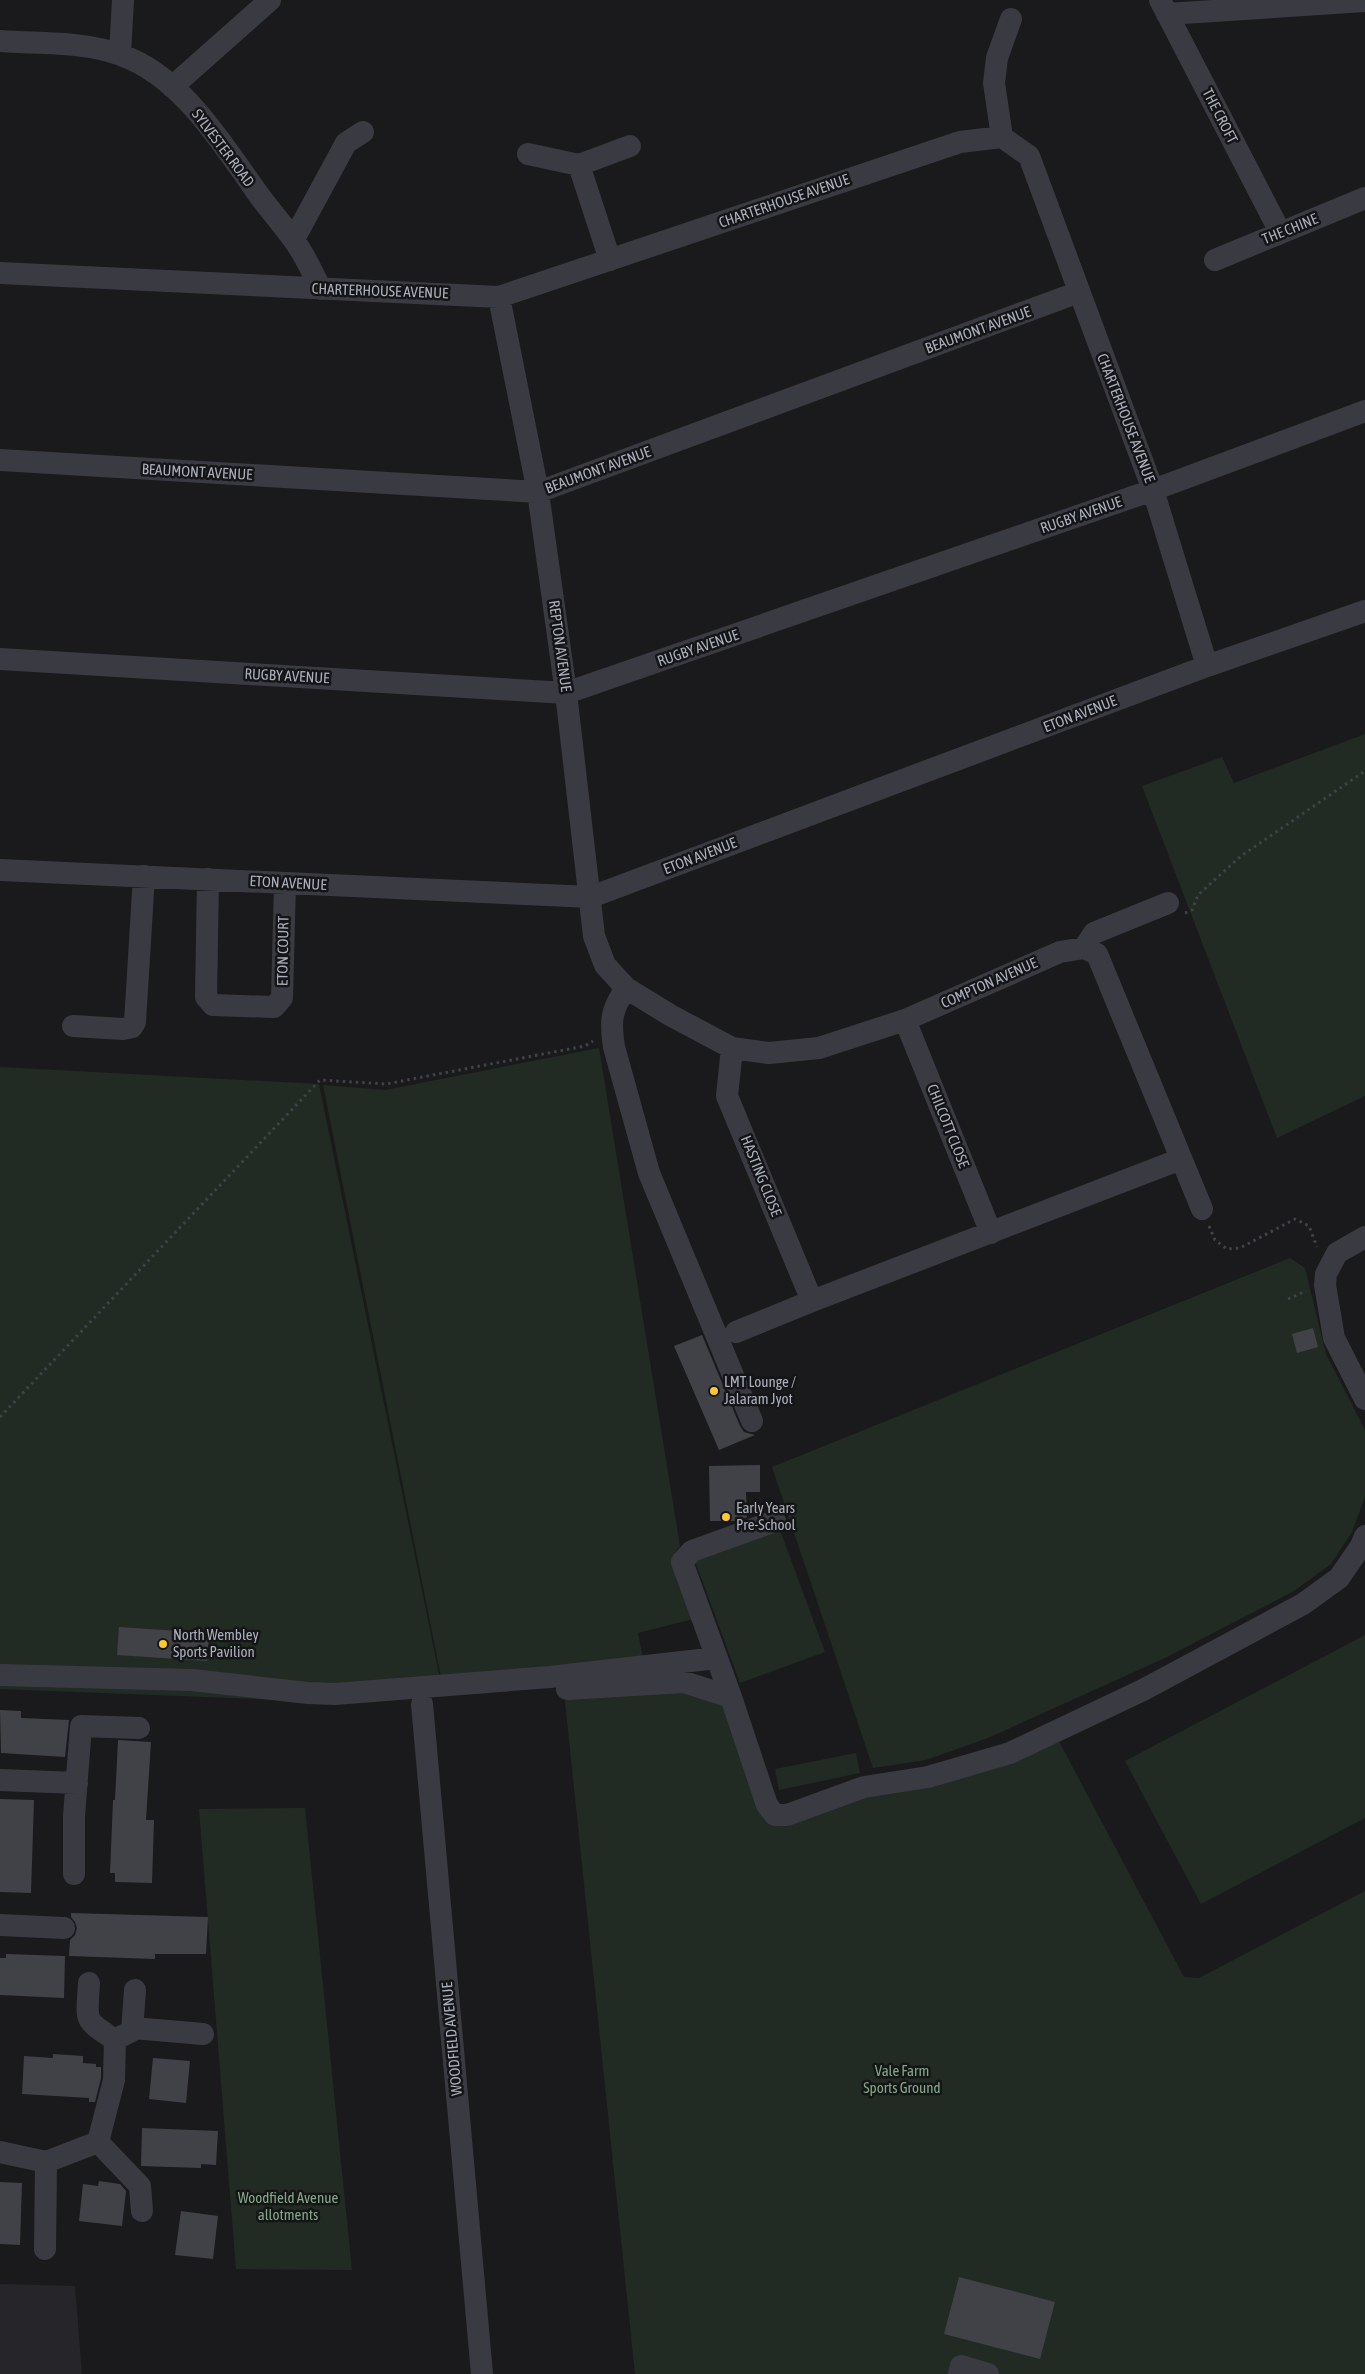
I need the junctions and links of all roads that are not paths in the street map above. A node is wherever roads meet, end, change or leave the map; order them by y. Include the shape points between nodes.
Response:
1 (123, 0) edge
2 (270, 0) edge
3 (1365, 1) edge
4 (1164, 7) edge
5 (1012, 19) dead end
6 (0, 41) edge
7 (120, 54) junction
8 (172, 87) junction
9 (363, 132) dead end
10 (1002, 137) junction
11 (630, 146) dead end
12 (528, 154) dead end
13 (578, 165) junction
14 (1365, 198) edge
15 (1280, 232) junction
16 (294, 239) junction
17 (610, 260) junction
18 (1215, 260) dead end
19 (0, 273) edge
20 (321, 289) junction
21 (1079, 292) junction
22 (499, 297) junction
23 (1365, 411) edge
24 (0, 460) edge
25 (1153, 490) junction
26 (538, 492) junction
27 (1365, 611) edge
28 (0, 659) edge
29 (1206, 666) junction
30 (566, 693) junction
31 (0, 870) edge
32 (144, 876) junction
33 (208, 879) junction
34 (285, 883) junction
35 (591, 897) junction
36 (1168, 903) dead end
37 (1084, 948) junction
38 (626, 988) junction
39 (905, 1020) junction
40 (72, 1026) dead end
41 (732, 1048) junction
42 (1181, 1159) junction
43 (1202, 1209) road end
44 (991, 1233) junction
45 (1365, 1238) edge
46 (812, 1301) junction
47 (736, 1332) dead end
48 (1365, 1399) edge
49 (752, 1421) dead end
50 (775, 1521) dead end
51 (1365, 1536) edge
52 (717, 1658) junction
53 (0, 1674) edge
54 (550, 1677) junction
55 (731, 1697) junction
56 (422, 1704) dead end
57 (139, 1728) dead end
58 (0, 1780) edge
59 (77, 1784) junction
60 (74, 1874) dead end
61 (0, 1926) edge
62 (64, 1928) dead end
63 (89, 1983) dead end
64 (135, 1990) dead end
65 (124, 2034) junction
66 (203, 2034) dead end
67 (98, 2142) junction
68 (0, 2152) edge
69 (46, 2162) junction
70 (142, 2211) dead end
71 (44, 2249) dead end
72 (482, 2374) edge
73 (959, 2374) edge
74 (988, 2374) edge

1 - 7 street
2 - 8 street
3 - 4 street
4 - 15 street, THE CROFT
5 - 10 street via 997,58 994,83
6 - 7 street, SYLVESTER ROAD via 85,47
7 - 8 street, SYLVESTER ROAD
8 - 16 street, SYLVESTER ROAD via 205,120
9 - 16 street via 346,143
10 - 17 street, CHARTERHOUSE AVENUE via 960,142
10 - 21 street, CHARTERHOUSE AVENUE via 1029,156
11 - 13 street
12 - 13 street
13 - 17 street
14 - 15 street, THE CHINE
15 - 18 street, THE CHINE
16 - 20 street, SYLVESTER ROAD
17 - 22 street, CHARTERHOUSE AVENUE
19 - 20 street, CHARTERHOUSE AVENUE
20 - 22 street, CHARTERHOUSE AVENUE
21 - 25 street, CHARTERHOUSE AVENUE
21 - 26 street, BEAUMONT AVENUE
22 - 26 street, REPTON AVENUE
23 - 25 street, RUGBY AVENUE
24 - 26 street, BEAUMONT AVENUE
25 - 29 street, CHARTERHOUSE AVENUE
25 - 30 street, RUGBY AVENUE
26 - 30 street, REPTON AVENUE
27 - 29 street, ETON AVENUE
28 - 30 street, RUGBY AVENUE
29 - 35 street, ETON AVENUE
30 - 35 street, REPTON AVENUE
31 - 32 street, ETON AVENUE
32 - 33 street, ETON AVENUE
32 - 40 street via 135,1022 132,1027 123,1029
33 - 34 street, ETON AVENUE
33 - 34 street, ETON COURT via 206,997 213,1005 274,1007 282,998
34 - 35 street, ETON AVENUE
35 - 38 street, REPTON AVENUE via 594,936 605,965
36 - 37 street via 1094,933
37 - 39 street, COMPTON AVENUE via 1060,952
37 - 42 street via 1097,954
38 - 41 street, COMPTON AVENUE
38 - 49 street via 615,1008 609,1045 648,1173
39 - 41 street, COMPTON AVENUE via 819,1048 769,1053
39 - 44 street, CHILCOTT CLOSE
41 - 46 street, HASTING CLOSE via 728,1096
42 - 43 street
42 - 44 street
44 - 46 street
45 - 48 street via 1337,1253 1326,1274 1334,1338
46 - 47 street
50 - 52 street via 692,1551 682,1562
51 - 55 street via 1362,1546 1339,1578 1303,1604 1143,1690 1010,1752 928,1777 864,1787 787,1815 775,1815 767,1805
52 - 54 street
52 - 55 street
53 - 54 street via 192,1680 335,1694
54 - 55 street via 568,1689 684,1682
56 - 72 street, WOODFIELD AVENUE
57 - 59 street via 81,1726
58 - 59 street
59 - 60 street
61 - 62 street
63 - 65 street via 88,2016 91,2023
64 - 65 street
65 - 66 street
65 - 67 street
67 - 69 street
67 - 70 street via 140,2186
68 - 69 street
69 - 71 street
73 - 74 street via 961,2366

